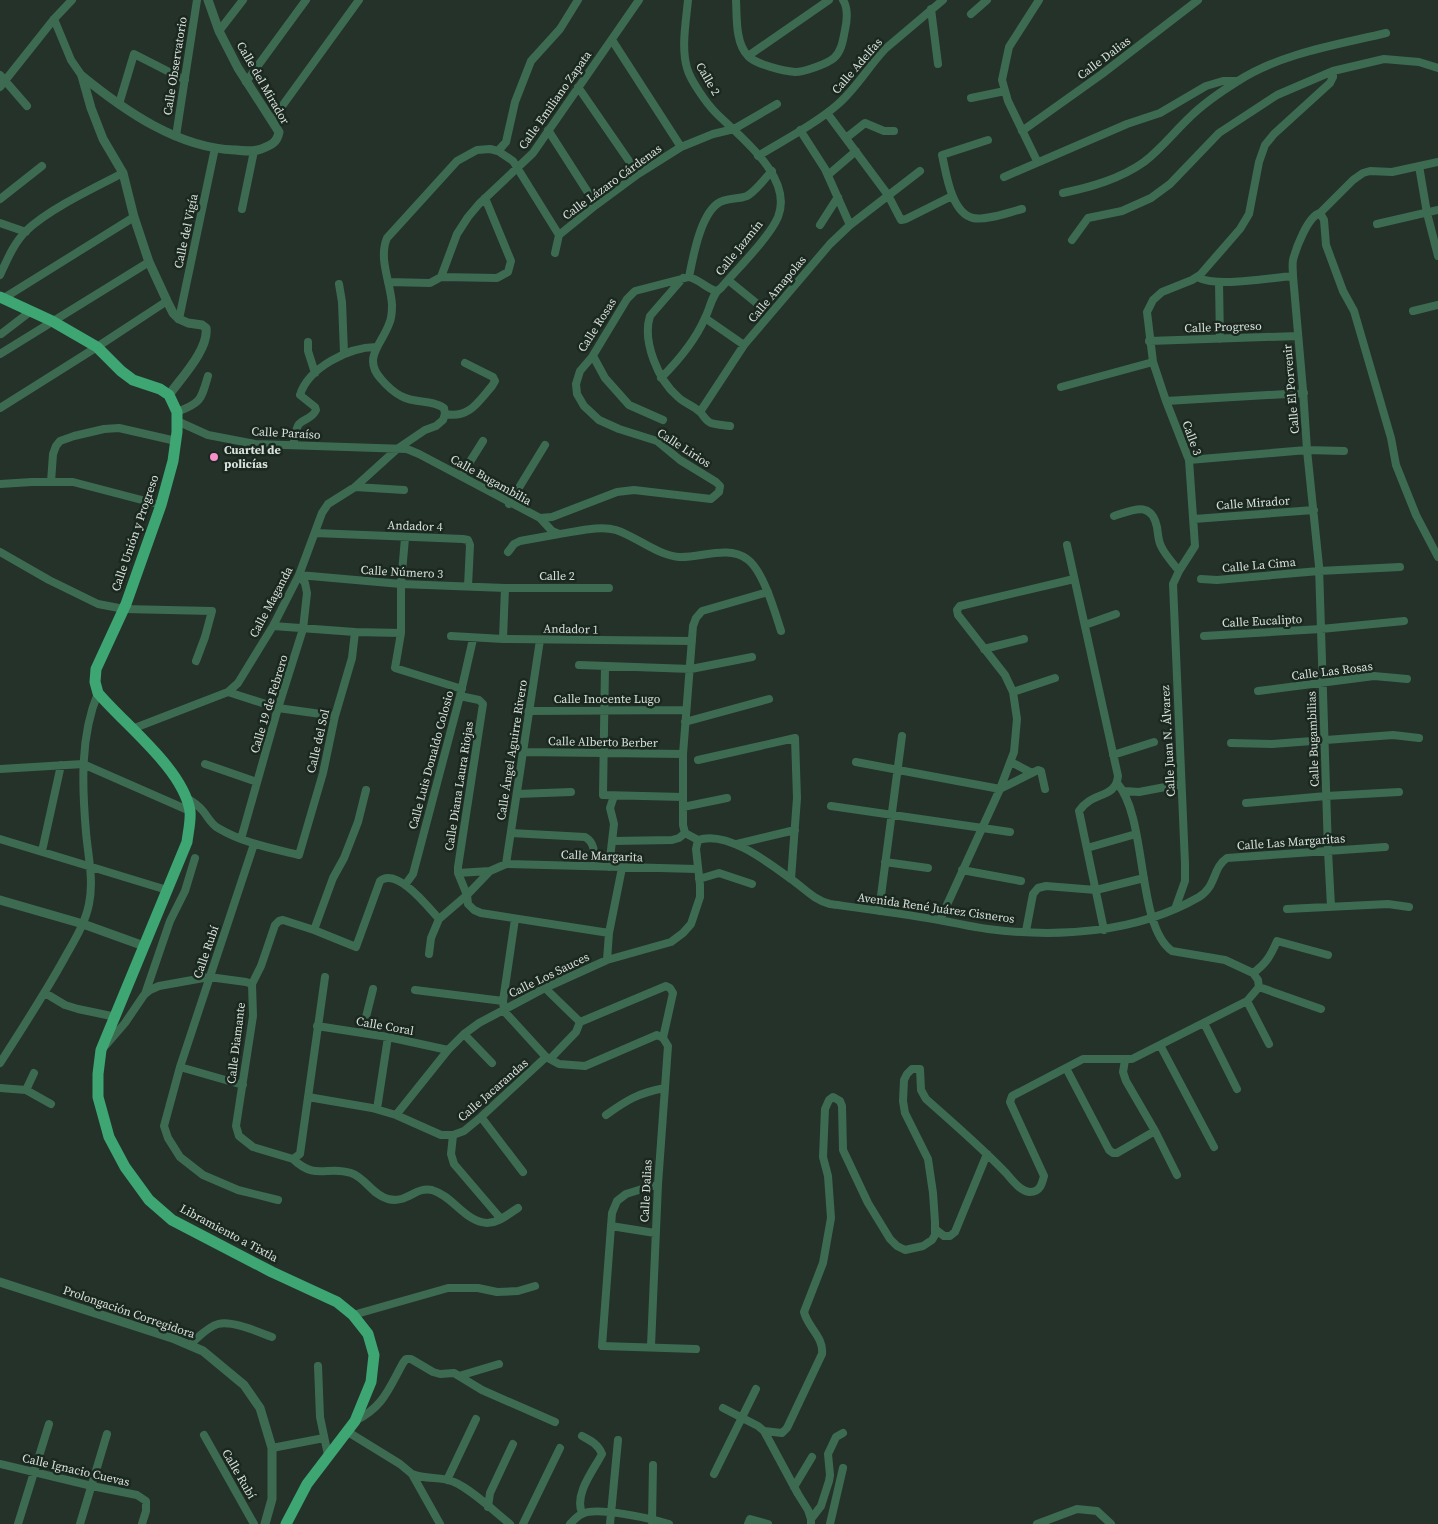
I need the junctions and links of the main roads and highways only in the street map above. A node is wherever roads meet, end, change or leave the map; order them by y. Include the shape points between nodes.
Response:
1 (2, 297) edge
2 (98, 693) joint
3 (286, 1524) edge

1 - 2 main road, Calle Unión y Progreso via 97,347 133,380 169,395 177,417 173,461 161,505 124,609 96,669
2 - 3 main road, Libramiento a Tixtla via 156,753 180,784 190,811 187,842 101,1050 98,1097 109,1137 125,1167 149,1200 172,1220 337,1302 368,1334 374,1355 371,1382 355,1421 307,1484

